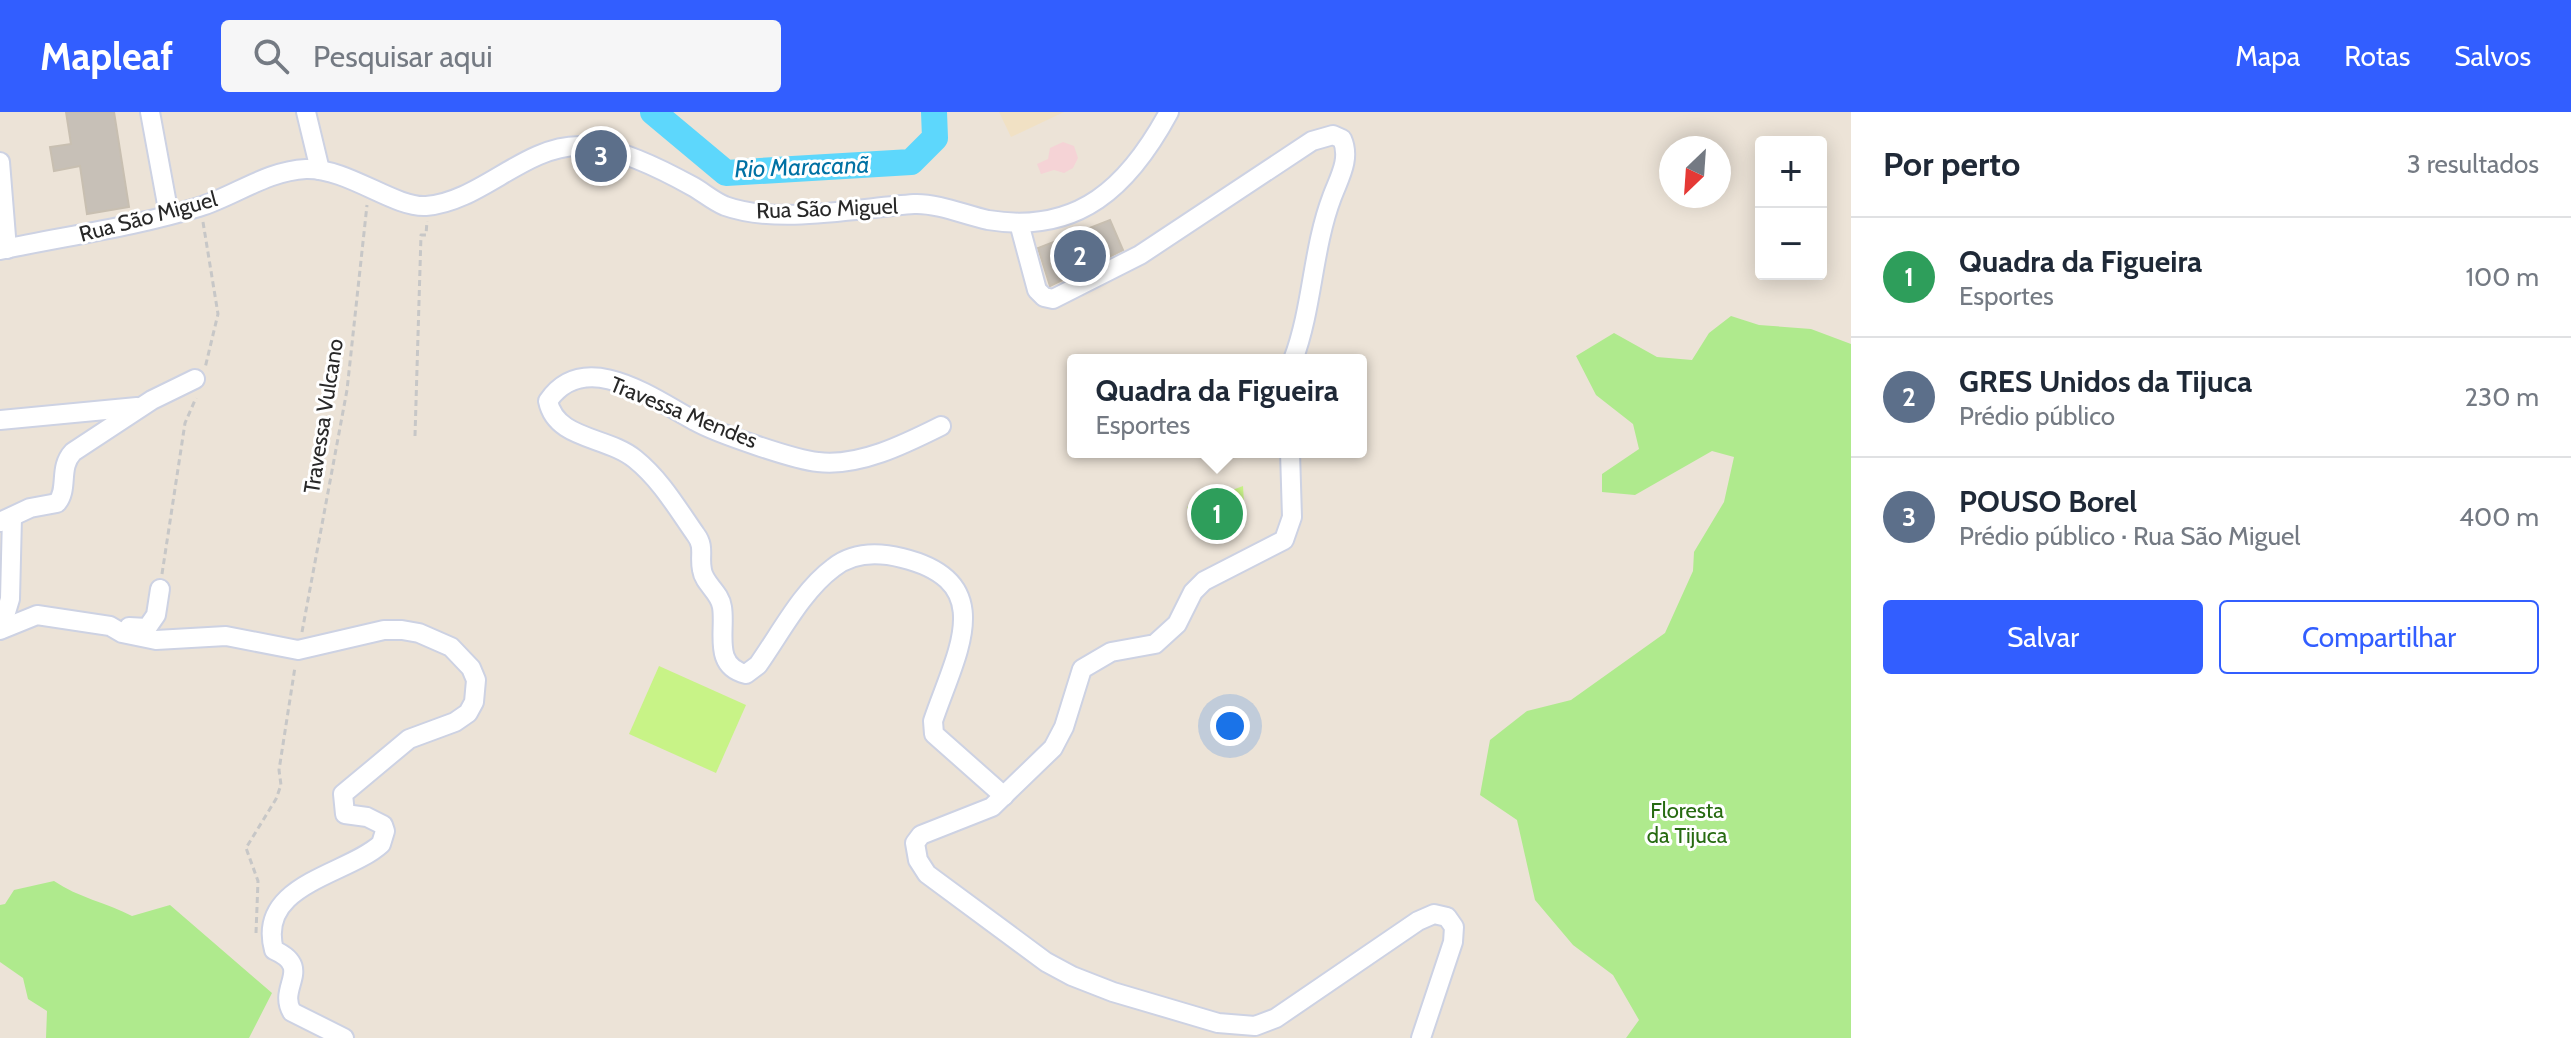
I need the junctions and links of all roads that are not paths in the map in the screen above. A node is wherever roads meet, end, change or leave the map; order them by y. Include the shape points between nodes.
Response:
1 (150, 112) edge
2 (306, 112) edge
3 (1169, 112) edge
4 (0, 162) edge
5 (320, 170) junction
6 (169, 215) junction
7 (1019, 223) junction
8 (4, 250) edge
9 (1295, 354) edge
10 (195, 379) dead end
11 (152, 400) junction
12 (0, 420) edge
13 (941, 426) dead end
14 (1290, 458) edge
15 (6, 519) edge
16 (160, 589) dead end
17 (110, 626) junction
18 (1, 630) edge
19 (1004, 796) junction
20 (344, 1038) edge
21 (1421, 1038) edge

1 - 6 street
2 - 5 street
3 - 7 street, Rua São Miguel via 1147,152 1114,190 1077,211
4 - 8 street
5 - 6 street, Rua São Miguel via 272,175
5 - 7 street, Rua São Miguel via 427,206 576,146 608,150 723,205 755,213 921,204
6 - 8 street, Rua São Miguel
7 - 9 street via 1037,290 1053,299 1140,255 1312,141 1333,135 1342,139 1347,157 1323,222
10 - 11 street
11 - 12 street via 120,410
11 - 15 street via 67,459 57,503
13 - 19 street, Travessa Mendes via 884,451 842,462 817,462 706,426 645,393 592,376 568,381 548,401 551,416 567,430 612,444 664,486 700,541 701,569 722,606 725,659 736,672 746,674 758,665 821,577 855,555 893,556 940,571 956,585 963,630 933,721 934,734
14 - 19 street via 1292,517 1284,540 1204,581 1177,624 1155,644 1111,652 1082,669 1053,748
15 - 18 street via 10,599
16 - 17 street via 156,615 147,628
17 - 18 street via 37,615
17 - 20 street via 156,640 226,636 298,650 402,630 451,647 471,668 476,680 468,713 409,739 349,786 342,802 345,814 378,820 385,831 375,849 286,900 274,921 274,950 291,960 295,970 289,992 292,1012
19 - 21 street via 992,807 921,835 915,843 918,860 927,874 1046,962 1113,992 1218,1023 1255,1026 1276,1018 1434,914 1447,917 1454,927 1453,942

